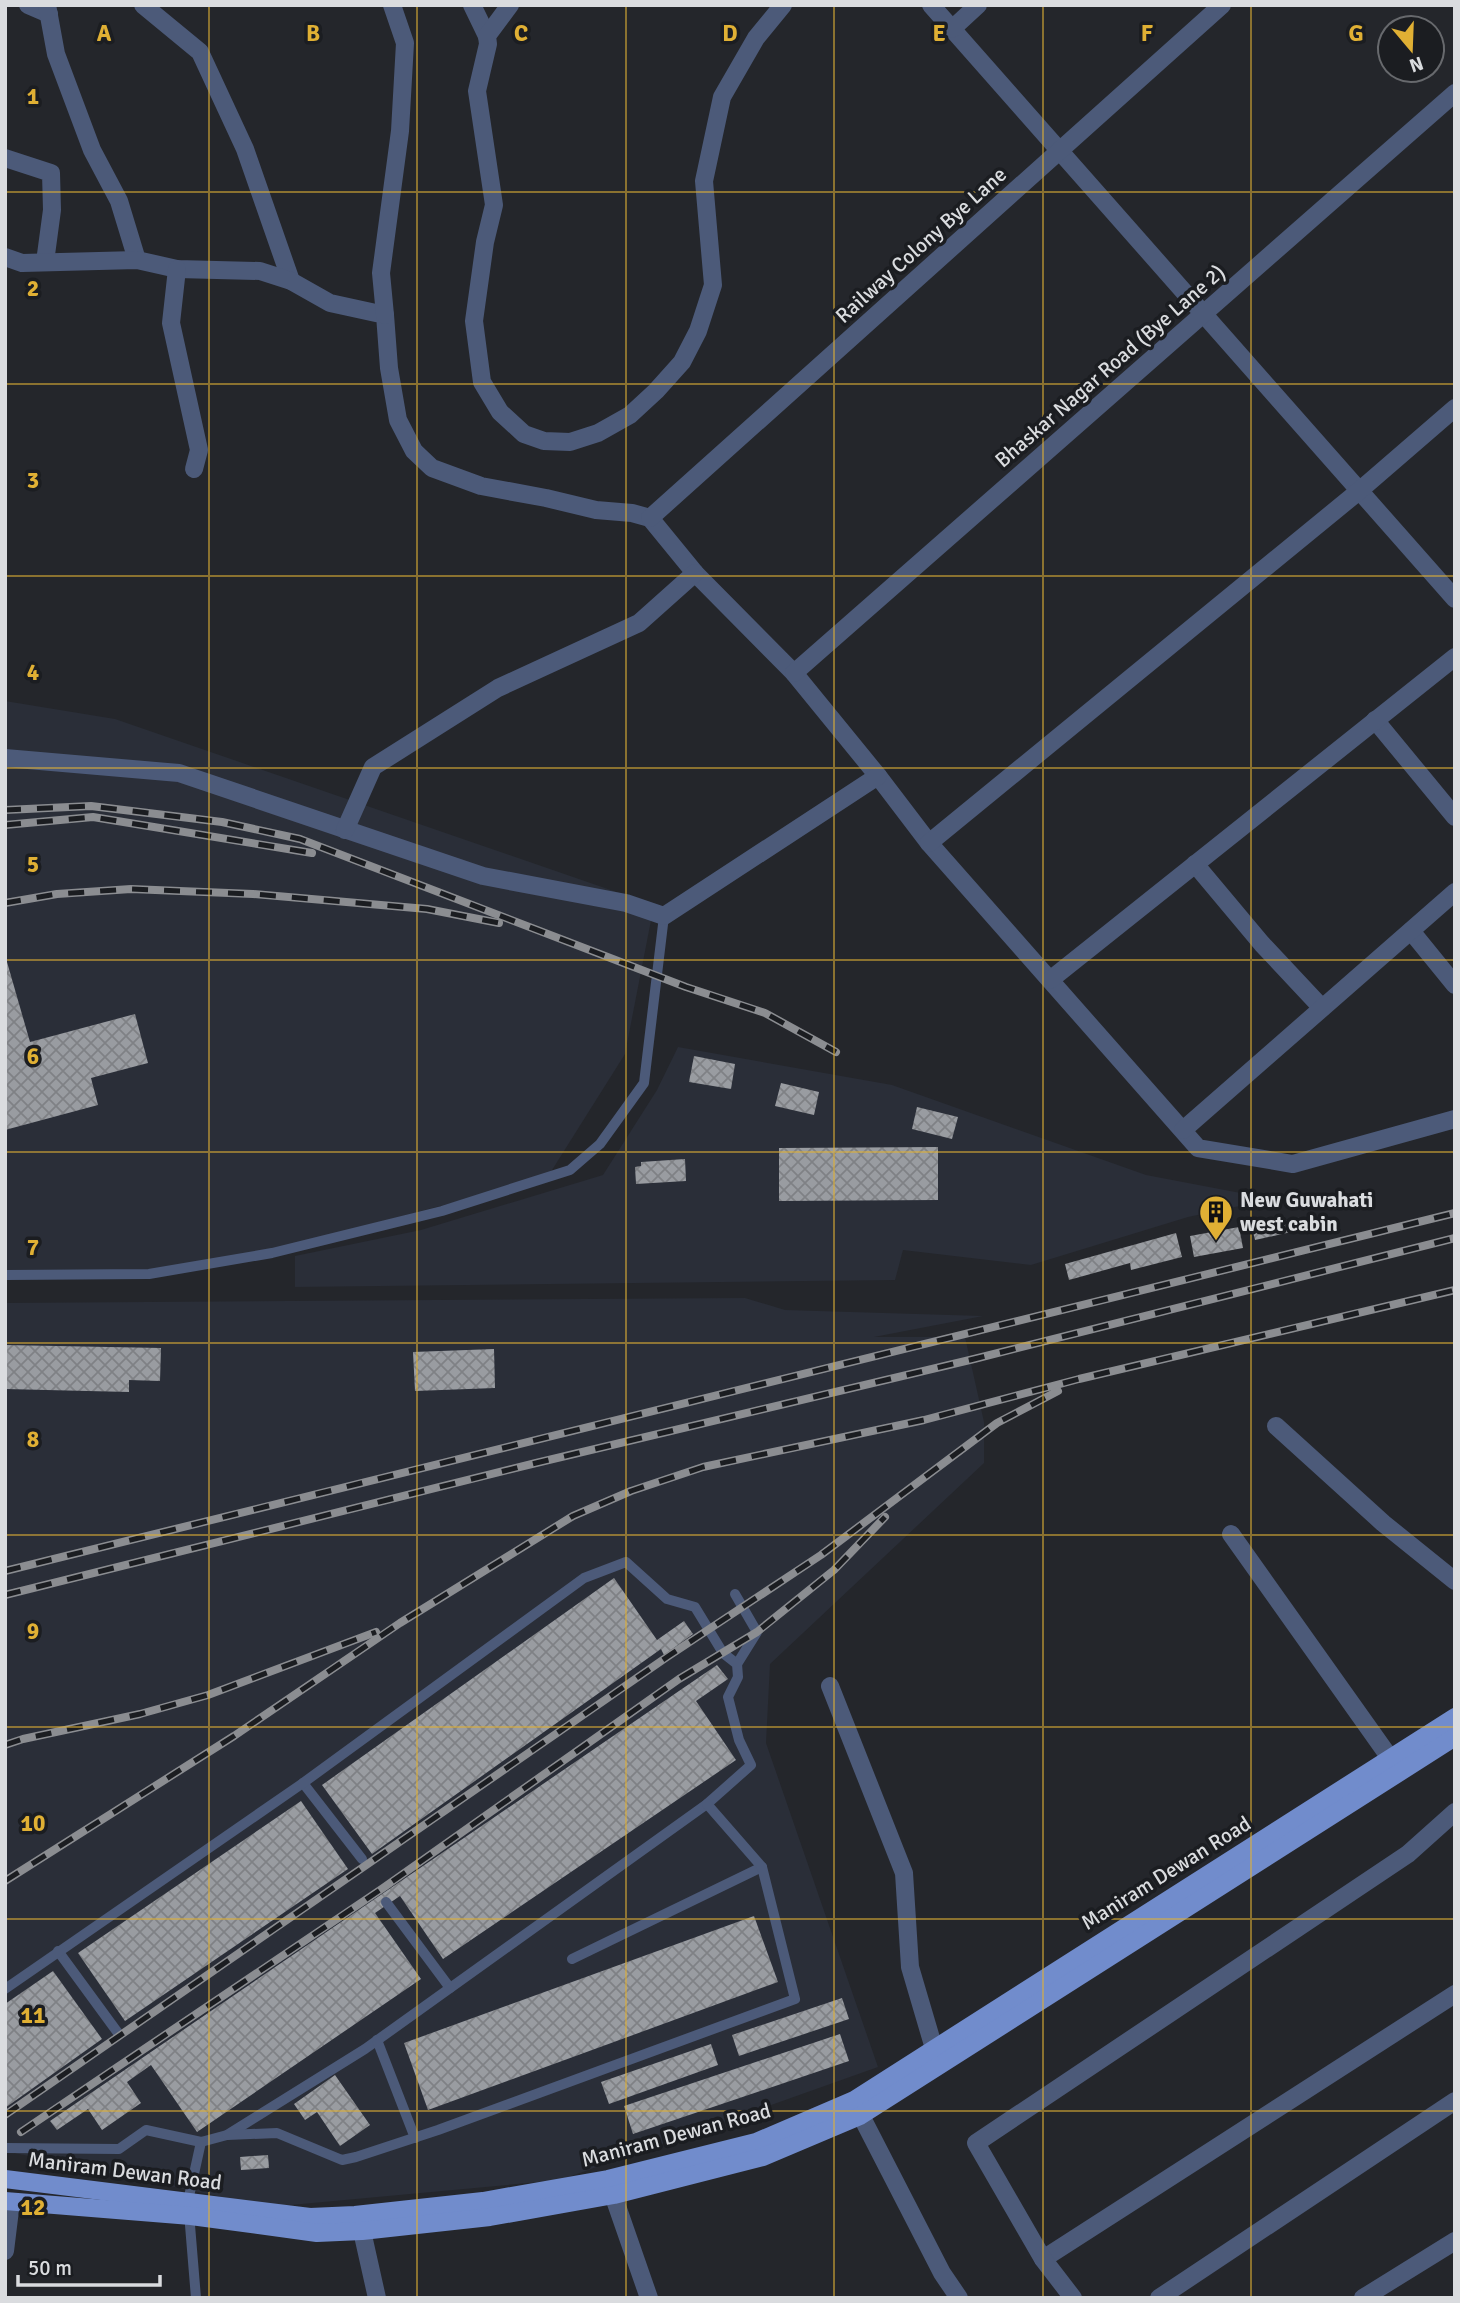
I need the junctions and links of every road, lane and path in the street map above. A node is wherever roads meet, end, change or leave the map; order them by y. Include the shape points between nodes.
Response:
1 (28, 5) edge
2 (143, 5) edge
3 (392, 5) edge
4 (472, 5) edge
5 (510, 5) edge
6 (783, 5) edge
7 (931, 5) edge
8 (978, 5) edge
9 (1222, 5) edge
10 (48, 9) edge
11 (952, 29) junction
12 (487, 36) junction
13 (1455, 93) edge
14 (1059, 151) junction
15 (5, 158) edge
16 (5, 257) edge
17 (137, 260) junction
18 (45, 262) junction
19 (177, 269) junction
20 (291, 281) junction
21 (1204, 314) junction
22 (385, 315) junction
23 (1455, 408) edge
24 (194, 469) dead end
25 (1359, 491) junction
26 (650, 518) junction
27 (695, 573) junction
28 (1455, 600) edge
29 (1455, 657) edge
30 (794, 673) junction
31 (1375, 720) junction
32 (5, 758) edge
33 (878, 776) junction
34 (1455, 817) edge
35 (345, 830) junction
36 (929, 843) junction
37 (1195, 864) junction
38 (1455, 892) edge
39 (664, 916) junction
40 (1411, 931) junction
41 (1050, 980) junction
42 (1455, 985) edge
43 (1322, 1008) junction
44 (1455, 1119) edge
45 (1183, 1130) junction
46 (5, 1275) edge
47 (1276, 1426) dead end
48 (1231, 1534) dead end
49 (1455, 1581) edge
50 (735, 1594) dead end
51 (737, 1664) junction
52 (830, 1686) dead end
53 (1455, 1717) edge
54 (1455, 1737) edge
55 (1390, 1758) junction
56 (303, 1783) junction
57 (707, 1804) junction
58 (1455, 1812) edge
59 (362, 1859) dead end
60 (762, 1867) junction
61 (386, 1902) dead end
62 (58, 1951) junction
63 (572, 1959) dead end
64 (450, 1988) junction
65 (5, 1989) edge
66 (1455, 1994) edge
67 (118, 2034) dead end
68 (377, 2040) junction
69 (936, 2057) junction
70 (1455, 2101) edge
71 (857, 2108) junction
72 (227, 2136) junction
73 (415, 2138) junction
74 (201, 2142) junction
75 (5, 2148) edge
76 (5, 2179) edge
77 (611, 2187) junction
78 (8, 2201) edge
79 (189, 2208) junction
80 (362, 2231) junction
81 (1455, 2241) edge
82 (5, 2251) edge
83 (1044, 2259) junction
84 (196, 2298) edge
85 (377, 2298) edge
86 (649, 2298) edge
87 (959, 2298) edge
88 (1073, 2298) edge
89 (1159, 2298) edge
90 (1363, 2298) edge

1 - 10 street
2 - 20 street via 200,52 245,149
3 - 22 street via 405,43 400,131 381,273
4 - 12 street
5 - 12 street
6 - 12 street via 756,38 722,97 704,181 713,285 698,331 682,362 630,415 570,442 524,434 500,412 482,382 474,321 494,205 477,90
7 - 11 street
8 - 11 street
9 - 14 street, Railway Colony Bye Lane
10 - 17 street via 56,54 92,150 119,201
11 - 14 street
13 - 21 street, Bhaskar Nagar Road (Bye Lane 2)
14 - 21 street
14 - 26 street, Railway Colony Bye Lane
15 - 18 street via 51,173
16 - 18 street via 22,263
17 - 18 street
17 - 19 street
19 - 20 street via 260,271
19 - 24 street via 172,323 199,450
20 - 22 street via 330,303
21 - 25 street
21 - 30 street, Bhaskar Nagar Road (Bye Lane 2)
22 - 26 street via 398,421 414,451 432,468 481,486
23 - 25 street
25 - 28 street
25 - 36 street
26 - 27 street
27 - 30 street
27 - 35 street via 639,623 498,688 373,767
29 - 31 street
30 - 33 street
31 - 34 street
31 - 37 street
32 - 35 street via 178,773
33 - 36 street
33 - 39 street
35 - 39 street via 483,876 626,903
36 - 41 street
37 - 41 street
37 - 43 street
38 - 40 street
39 - 46 lane via 644,1083 600,1144 570,1170 442,1211 272,1253 149,1274
40 - 42 street
40 - 43 street
41 - 45 street
43 - 45 street
44 - 45 street via 1293,1164 1198,1148
47 - 49 street
48 - 55 street
50 - 51 lane via 757,1632
51 - 56 lane via 723,1653 695,1607 667,1600 626,1562 584,1578
51 - 57 lane via 738,1677 728,1697 751,1765
52 - 69 street via 904,1873 910,1967
53 - 55 main road, Maniram Dewan Road
54 - 69 main road, Maniram Dewan Road
55 - 69 main road, Maniram Dewan Road
56 - 59 lane
56 - 62 lane
57 - 60 lane
57 - 64 lane
58 - 83 street via 1408,1854 976,2143
60 - 63 lane
60 - 73 lane via 795,1999
61 - 64 lane
62 - 65 lane
62 - 67 lane
64 - 68 lane
66 - 83 street
68 - 72 lane
68 - 73 lane
69 - 71 main road, Maniram Dewan Road
70 - 89 street
71 - 77 main road, Maniram Dewan Road via 763,2157
71 - 87 street
72 - 73 lane via 276,2133 342,2160
72 - 74 lane
74 - 75 lane via 146,2130 119,2149
74 - 79 lane
76 - 79 main road, Maniram Dewan Road
77 - 79 main road, Maniram Dewan Road via 310,2217
77 - 80 main road, Maniram Dewan Road via 490,2217
77 - 86 street
78 - 79 main road, Maniram Dewan Road
78 - 82 street
79 - 80 main road, Maniram Dewan Road via 317,2233
79 - 84 lane
80 - 85 street
81 - 90 street
83 - 88 street

